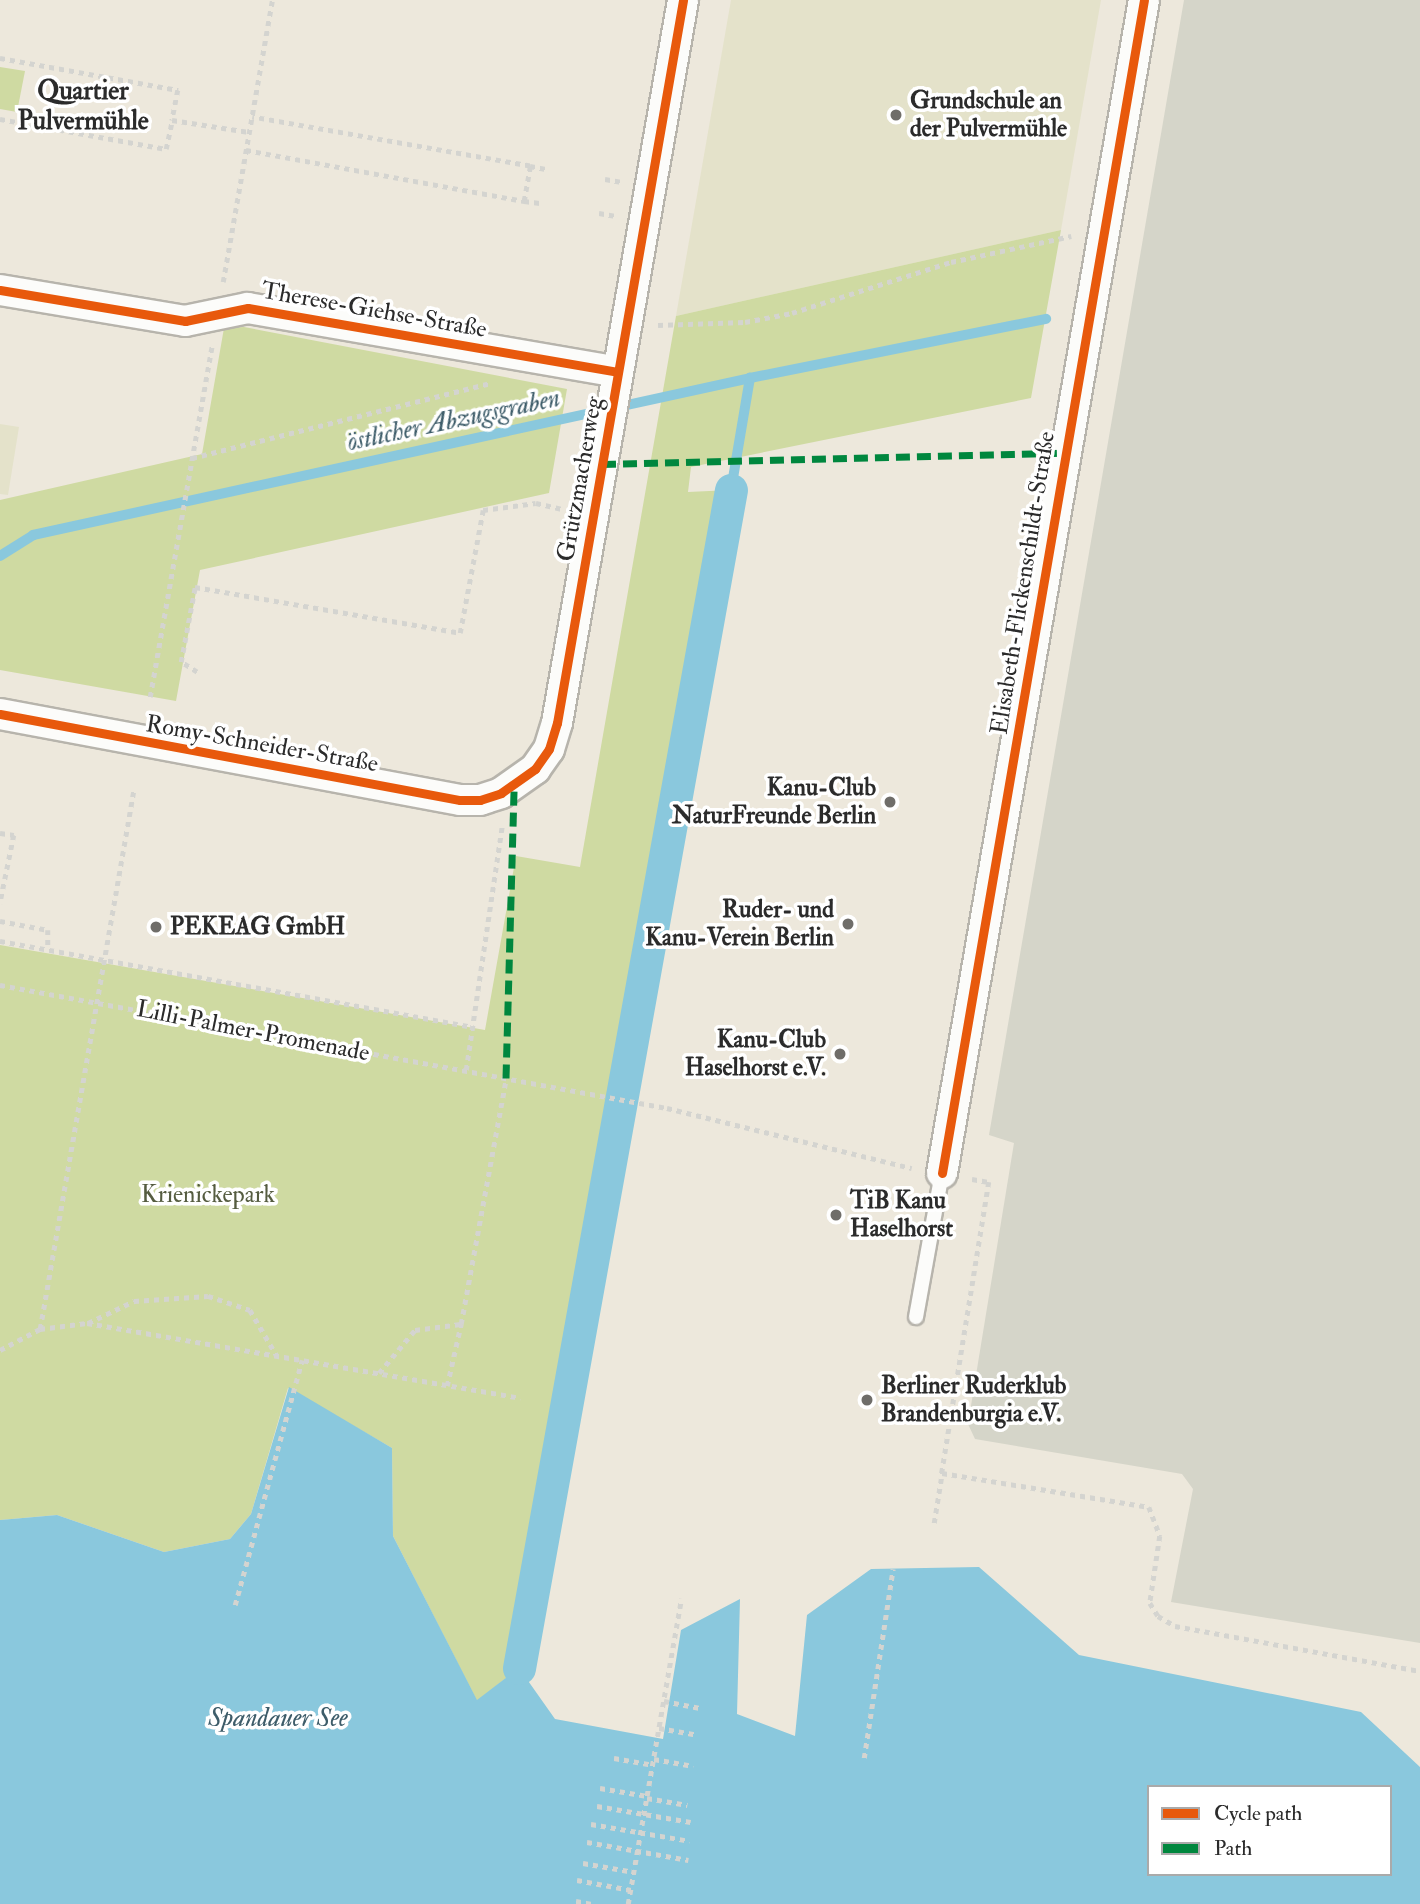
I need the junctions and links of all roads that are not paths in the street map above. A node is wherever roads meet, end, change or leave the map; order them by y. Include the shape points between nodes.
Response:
1 (1143, 0) edge
2 (675, 1) edge
3 (0, 290) edge
4 (616, 385) junction
5 (0, 714) edge
6 (511, 788) joint
7 (942, 1173) joint
8 (916, 1317) dead end

1 - 7 street, Elisabeth-Flickenschildt-Straße
2 - 4 street, Grützmacherweg
3 - 4 street, Therese-Giehse-Straße via 185,321 248,308 513,353
4 - 6 street, Grützmacherweg via 549,749
5 - 6 street, Romy-Schneider-Straße via 460,800 480,800
7 - 8 lane, Elisabeth-Flickenschildt-Straße

